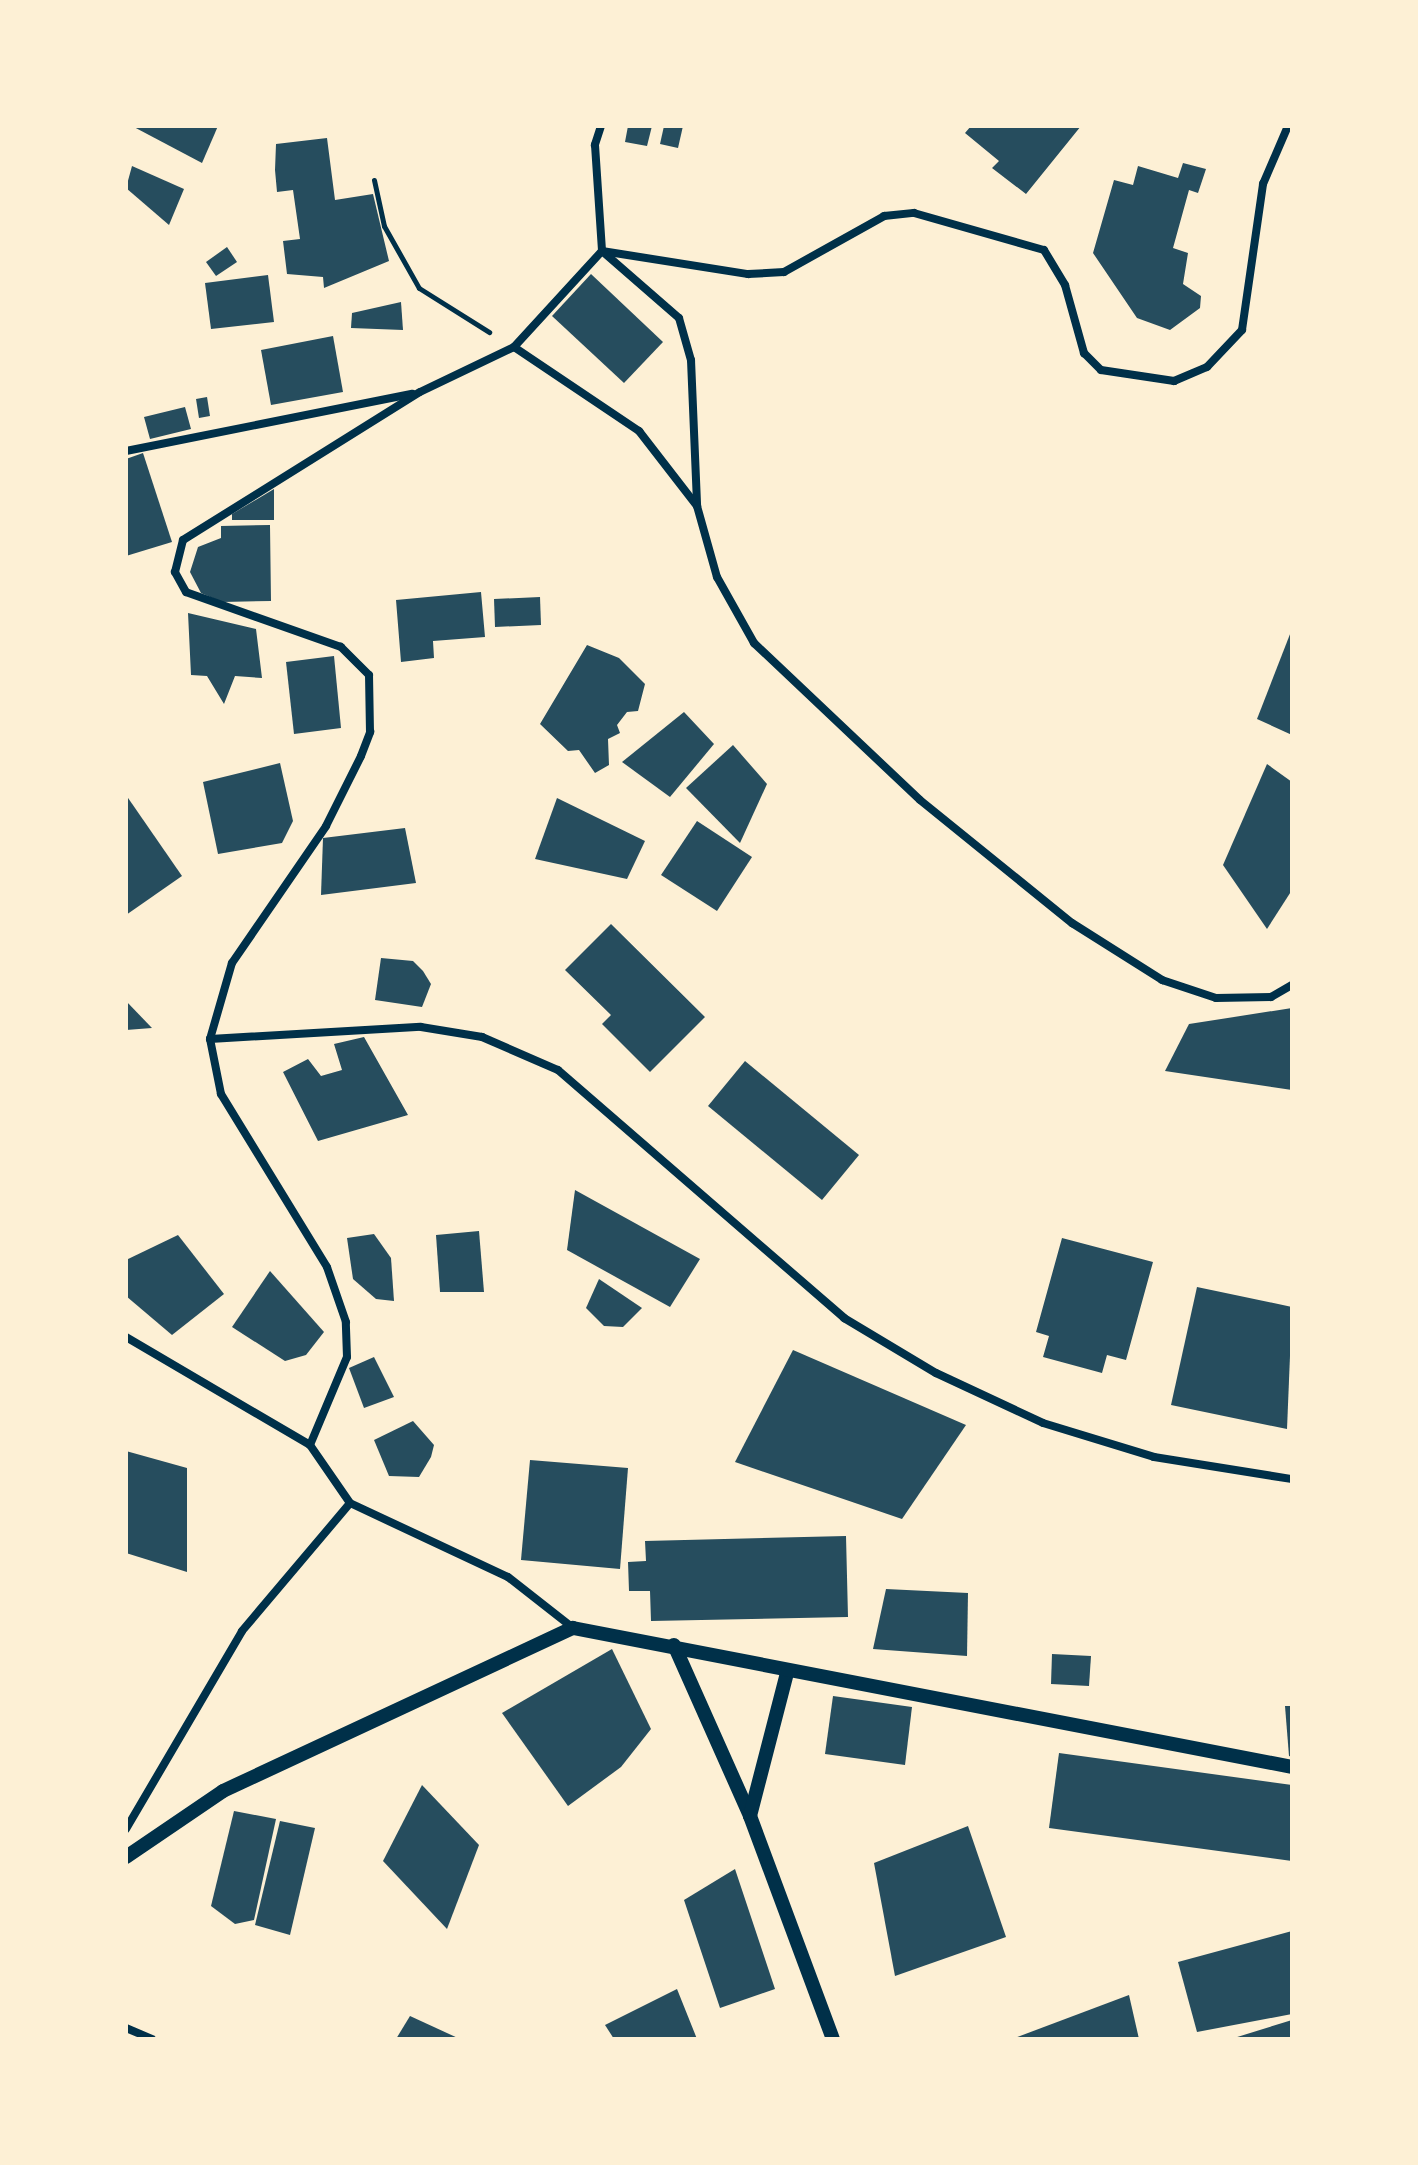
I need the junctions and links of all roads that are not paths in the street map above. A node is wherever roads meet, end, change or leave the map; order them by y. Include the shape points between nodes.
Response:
1 (601, 126) edge
2 (1288, 126) edge
3 (602, 251) junction
4 (514, 347) junction
5 (420, 392) junction
6 (126, 451) edge
7 (697, 506) junction
8 (1292, 985) edge
9 (210, 1039) junction
10 (126, 1337) edge
11 (310, 1445) junction
12 (1292, 1479) edge
13 (350, 1503) junction
14 (573, 1628) junction
15 (674, 1645) junction
16 (787, 1673) junction
17 (1292, 1767) edge
18 (750, 1816) junction
19 (126, 1829) edge
20 (126, 1857) edge
21 (126, 2028) edge
22 (152, 2039) edge
23 (833, 2039) edge

1 - 3 street via 595,145
2 - 3 street via 1263,184 1242,330 1207,367 1174,381 1101,370 1084,353 1062,275 1044,250 914,213 884,216 784,272 748,274
3 - 4 street
3 - 7 street via 679,318 691,360
4 - 5 street
4 - 7 street via 639,431
5 - 6 street
5 - 9 street via 196,529 177,557 186,592 201,602 359,659 371,706 361,756 326,826 232,963
7 - 8 street via 717,577 754,643 943,819 1072,923 1162,980 1216,998 1271,997
9 - 11 street via 221,1094 327,1267 346,1322 347,1357
9 - 12 street via 421,1027 482,1037 558,1070 844,1318 936,1373 1043,1423 1154,1457
10 - 11 street
11 - 13 street
13 - 14 street via 508,1577
13 - 19 street via 242,1631
14 - 15 street
14 - 20 street via 223,1791
15 - 16 street
15 - 18 street
16 - 17 street
16 - 18 street
18 - 23 street
21 - 22 street

